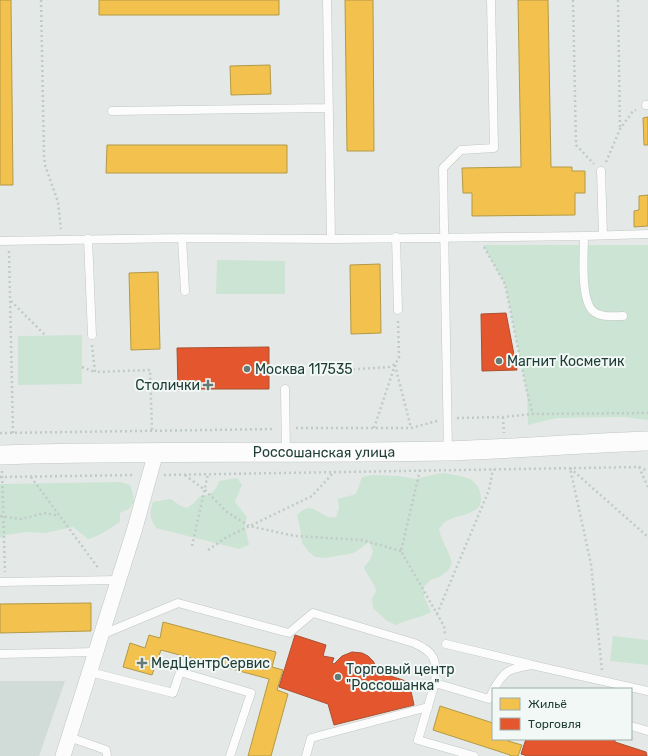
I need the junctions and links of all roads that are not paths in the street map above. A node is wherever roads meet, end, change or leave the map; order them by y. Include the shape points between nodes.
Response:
1 (327, 0) edge
2 (491, 0) edge
3 (329, 108) junction
4 (112, 111) dead end
5 (601, 171) road end
6 (648, 234) edge
7 (603, 235) junction
8 (584, 236) junction
9 (396, 237) junction
10 (444, 237) junction
11 (182, 238) junction
12 (88, 239) junction
13 (331, 239) junction
14 (0, 241) edge
15 (185, 291) dead end
16 (398, 310) road end
17 (623, 316) dead end
18 (92, 335) road end
19 (285, 389) dead end
20 (648, 441) edge
21 (448, 451) junction
22 (156, 452) junction
23 (286, 453) junction
24 (0, 454) edge
25 (113, 580) junction
26 (3, 582) edge
27 (101, 635) junction
28 (446, 644) road end
29 (96, 652) junction
30 (0, 654) edge
31 (532, 665) junction
32 (90, 672) junction
33 (435, 683) junction
34 (495, 688) edge
35 (648, 692) edge
36 (491, 700) edge
37 (428, 707) junction
38 (632, 726) edge
39 (648, 731) edge
40 (69, 737) junction
41 (63, 756) edge
42 (107, 756) edge
43 (230, 756) edge
44 (306, 756) edge
45 (474, 756) edge

1 - 3 lane
2 - 10 lane via 494,148 461,150 443,168
3 - 4 lane
3 - 13 lane
5 - 7 lane
6 - 7 lane
7 - 8 lane
8 - 10 lane
8 - 17 lane via 584,286 587,300 593,312 607,317
9 - 10 lane
9 - 13 lane
9 - 16 lane
10 - 21 lane
11 - 12 lane
11 - 13 lane
11 - 15 lane
12 - 14 lane
12 - 18 lane
19 - 23 lane
20 - 21 street, Россошанская улица
21 - 23 street, Россошанская улица
22 - 23 street, Россошанская улица
22 - 24 street, Россошанская улица
22 - 25 street via 136,528
25 - 26 lane
25 - 27 street
27 - 29 street
27 - 33 lane via 178,603 288,633 313,613 425,648 434,657
28 - 31 lane
29 - 30 lane
29 - 32 street
31 - 34 lane via 513,669 501,676
31 - 35 lane
32 - 40 street
32 - 43 lane via 174,693 180,672 251,693
33 - 36 lane
33 - 37 lane
37 - 44 lane via 311,738
37 - 45 lane via 418,740
38 - 39 lane
40 - 41 street
40 - 42 lane via 106,750

